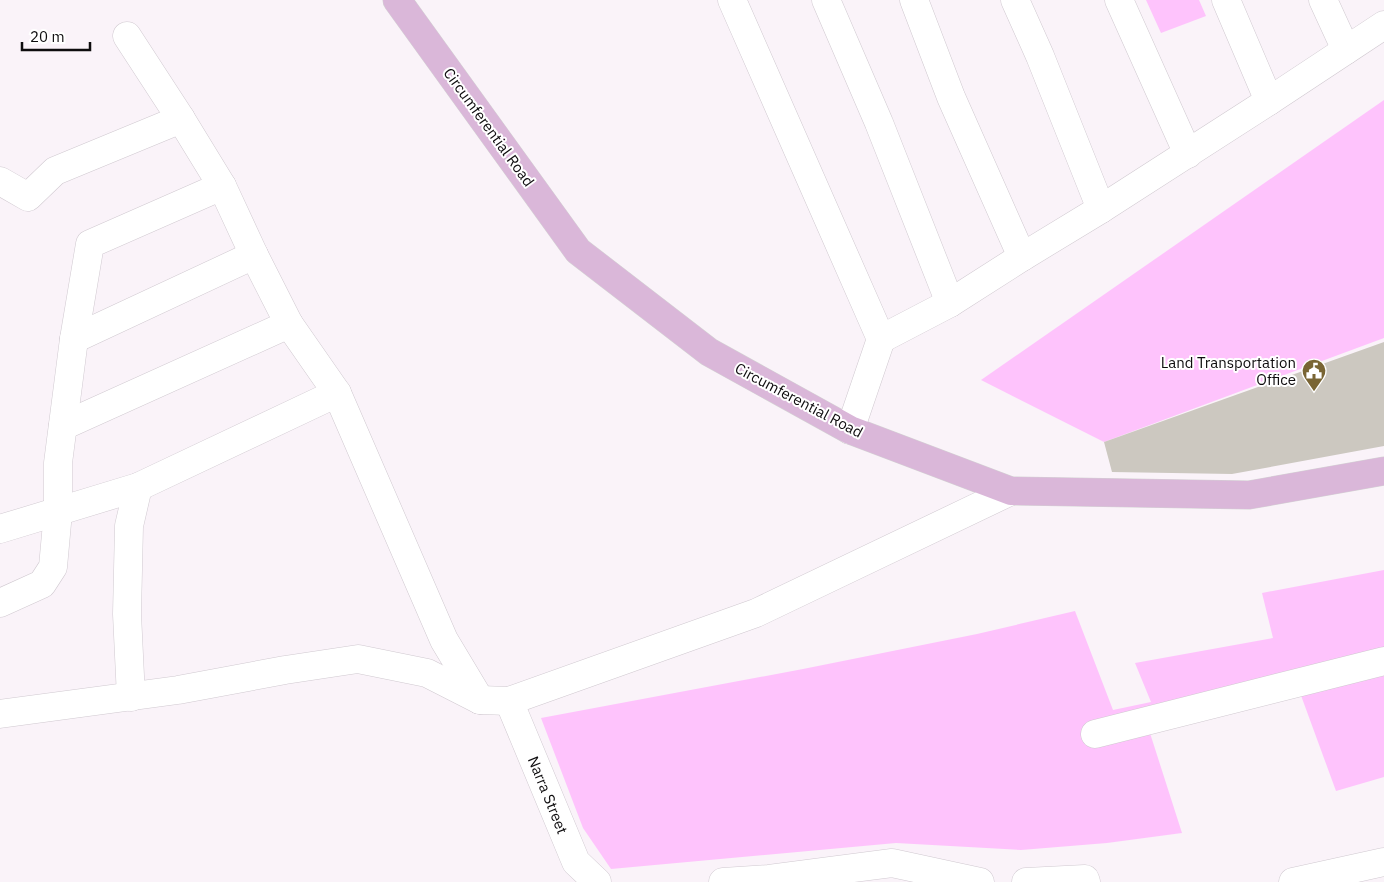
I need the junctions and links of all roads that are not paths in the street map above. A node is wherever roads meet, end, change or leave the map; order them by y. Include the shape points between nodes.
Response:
1 (397, 0) edge
2 (732, 0) edge
3 (826, 0) edge
4 (914, 0) edge
5 (1015, 0) edge
6 (1119, 0) edge
7 (1226, 0) edge
8 (1323, 0) edge
9 (1384, 25) edge
10 (127, 36) dead end
11 (1346, 50) junction
12 (1270, 101) junction
13 (180, 118) junction
14 (1188, 154) junction
15 (0, 181) edge
16 (222, 186) junction
17 (1101, 210) junction
18 (254, 255) junction
19 (1022, 257) junction
20 (950, 302) junction
21 (289, 324) junction
22 (74, 338) junction
23 (881, 339) junction
24 (337, 393) junction
25 (63, 426) junction
26 (850, 430) junction
27 (1384, 471) edge
28 (138, 487) junction
29 (1011, 491) junction
30 (58, 512) junction
31 (0, 529) edge
32 (0, 602) edge
33 (1384, 661) edge
34 (131, 697) junction
35 (480, 700) junction
36 (509, 701) junction
37 (0, 714) edge
38 (1095, 734) dead end
39 (1384, 862) edge
40 (597, 882) edge
41 (723, 882) edge
42 (980, 882) edge
43 (1026, 882) edge
44 (1086, 882) edge
45 (1294, 882) edge

1 - 26 main road, Circumferential Road via 578,251 709,352
2 - 23 street
3 - 20 street
4 - 19 street via 951,96
5 - 17 street
6 - 14 street
7 - 12 street
8 - 11 street
9 - 11 street
10 - 13 street
11 - 12 street
12 - 14 street
13 - 15 street via 55,171 28,197
13 - 16 street
14 - 17 street
16 - 18 street
16 - 22 street via 90,244
17 - 19 street
18 - 21 street
18 - 22 street
19 - 20 street
20 - 23 street
21 - 24 street
21 - 25 street
22 - 25 street
23 - 26 street
24 - 28 street
24 - 35 street via 444,640
25 - 30 street via 58,462
26 - 29 main road, Circumferential Road
27 - 29 main road, Circumferential Road via 1249,495
28 - 30 street
28 - 34 street via 129,526 127,614
29 - 36 street via 756,613
30 - 31 street
30 - 32 street via 54,567 42,584
33 - 38 street
34 - 35 street via 358,659 427,673
34 - 37 street
35 - 36 street
36 - 40 street, Narra Street via 576,862
39 - 45 street
41 - 42 street via 892,863
43 - 44 street via 1085,878

